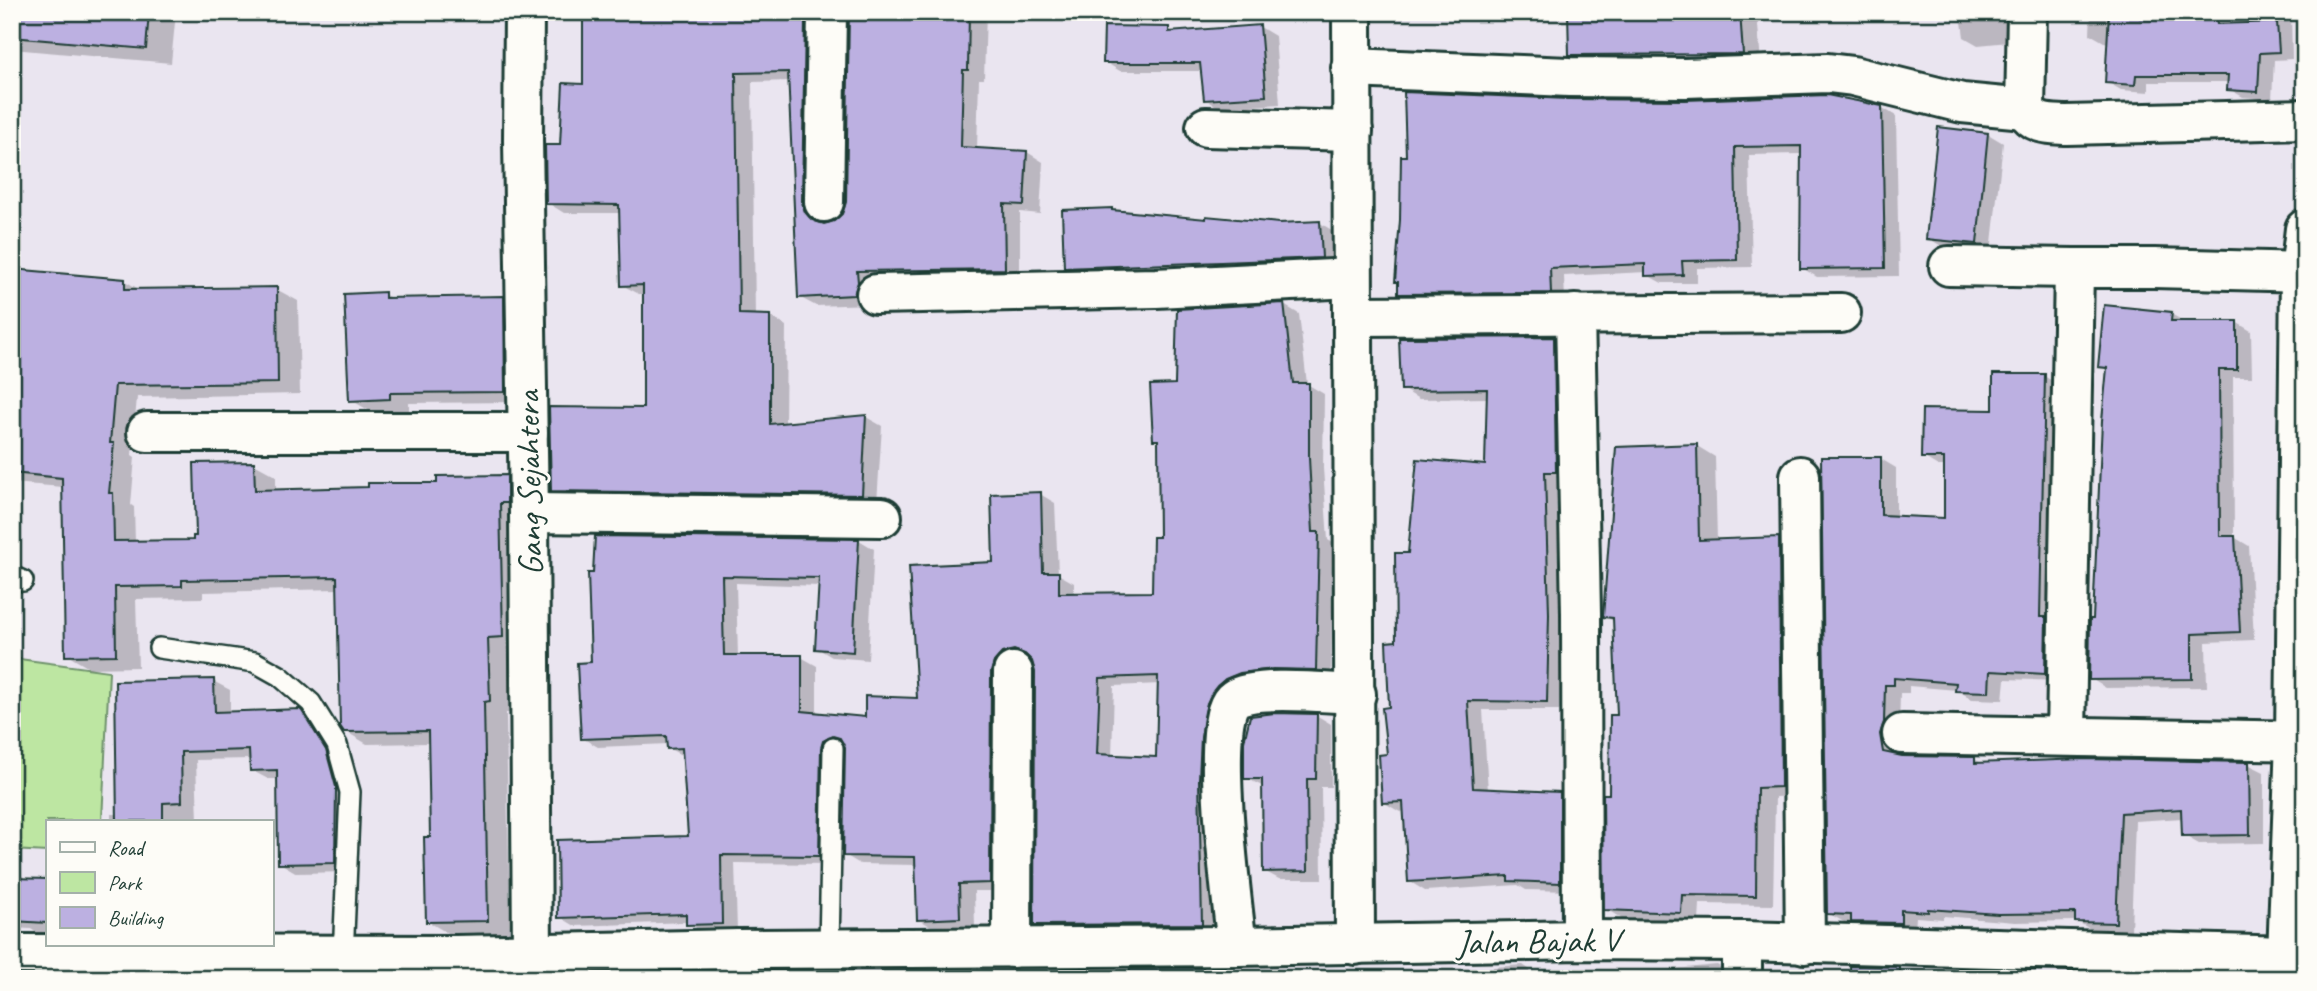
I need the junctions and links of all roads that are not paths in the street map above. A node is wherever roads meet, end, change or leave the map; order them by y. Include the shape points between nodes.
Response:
1 (524, 12) edge
2 (827, 12) edge
3 (1352, 12) edge
4 (2027, 12) edge
5 (1351, 68) junction
6 (2025, 109) junction
7 (2305, 120) edge
8 (1206, 127) dead end
9 (1353, 131) junction
10 (824, 202) dead end
11 (2305, 229) edge
12 (1949, 266) dead end
13 (2074, 268) junction
14 (2302, 272) edge
15 (1352, 278) junction
16 (876, 294) dead end
17 (1841, 313) dead end
18 (1575, 314) junction
19 (1353, 316) junction
20 (147, 432) dead end
21 (528, 432) junction
22 (1800, 475) dead end
23 (529, 513) junction
24 (882, 517) dead end
25 (159, 648) dead end
26 (1013, 671) dead end
27 (1356, 694) junction
28 (1902, 734) dead end
29 (2066, 736) junction
30 (2300, 740) edge
31 (832, 748) dead end
32 (1582, 940) junction
33 (1742, 941) junction
34 (1355, 944) junction
35 (1805, 944) junction
36 (1237, 946) junction
37 (829, 947) junction
38 (1012, 948) junction
39 (533, 953) junction
40 (12, 954) edge
41 (341, 955) junction
42 (2296, 962) edge
43 (739, 964) edge
44 (455, 967) edge
45 (1742, 979) edge

1 - 21 street, Gang Sejahtera
2 - 10 street
3 - 5 street
4 - 6 street
5 - 6 street via 1569,77 1828,73 1962,103
5 - 9 street
6 - 7 street via 2038,122 2067,125
8 - 9 street
9 - 15 street
11 - 14 street
12 - 13 street
13 - 14 street
13 - 29 street
14 - 30 street
15 - 16 street
15 - 19 street
17 - 18 street
18 - 19 street
18 - 32 street
19 - 27 street
20 - 21 street
21 - 23 street, Gang Sejahtera
22 - 35 street
23 - 24 street
23 - 39 street, Gang Sejahtera
25 - 41 lane via 255,662 311,703 337,745 349,792
26 - 38 street
27 - 34 street
27 - 36 street via 1263,691 1232,699 1226,707 1222,733 1224,823
28 - 29 street
29 - 30 street
30 - 42 street
31 - 37 lane
32 - 33 street, Jalan Bajak V
32 - 34 street, Jalan Bajak V
33 - 35 street, Jalan Bajak V
33 - 45 street
34 - 36 street, Jalan Bajak V
35 - 42 street, Jalan Bajak V
36 - 38 street, Jalan Bajak V
37 - 38 street, Jalan Bajak V
37 - 43 street, Jalan Bajak V
39 - 43 street, Jalan Bajak V
39 - 44 street, Jalan Bajak V
40 - 41 street, Jalan Bajak V
41 - 44 street, Jalan Bajak V

